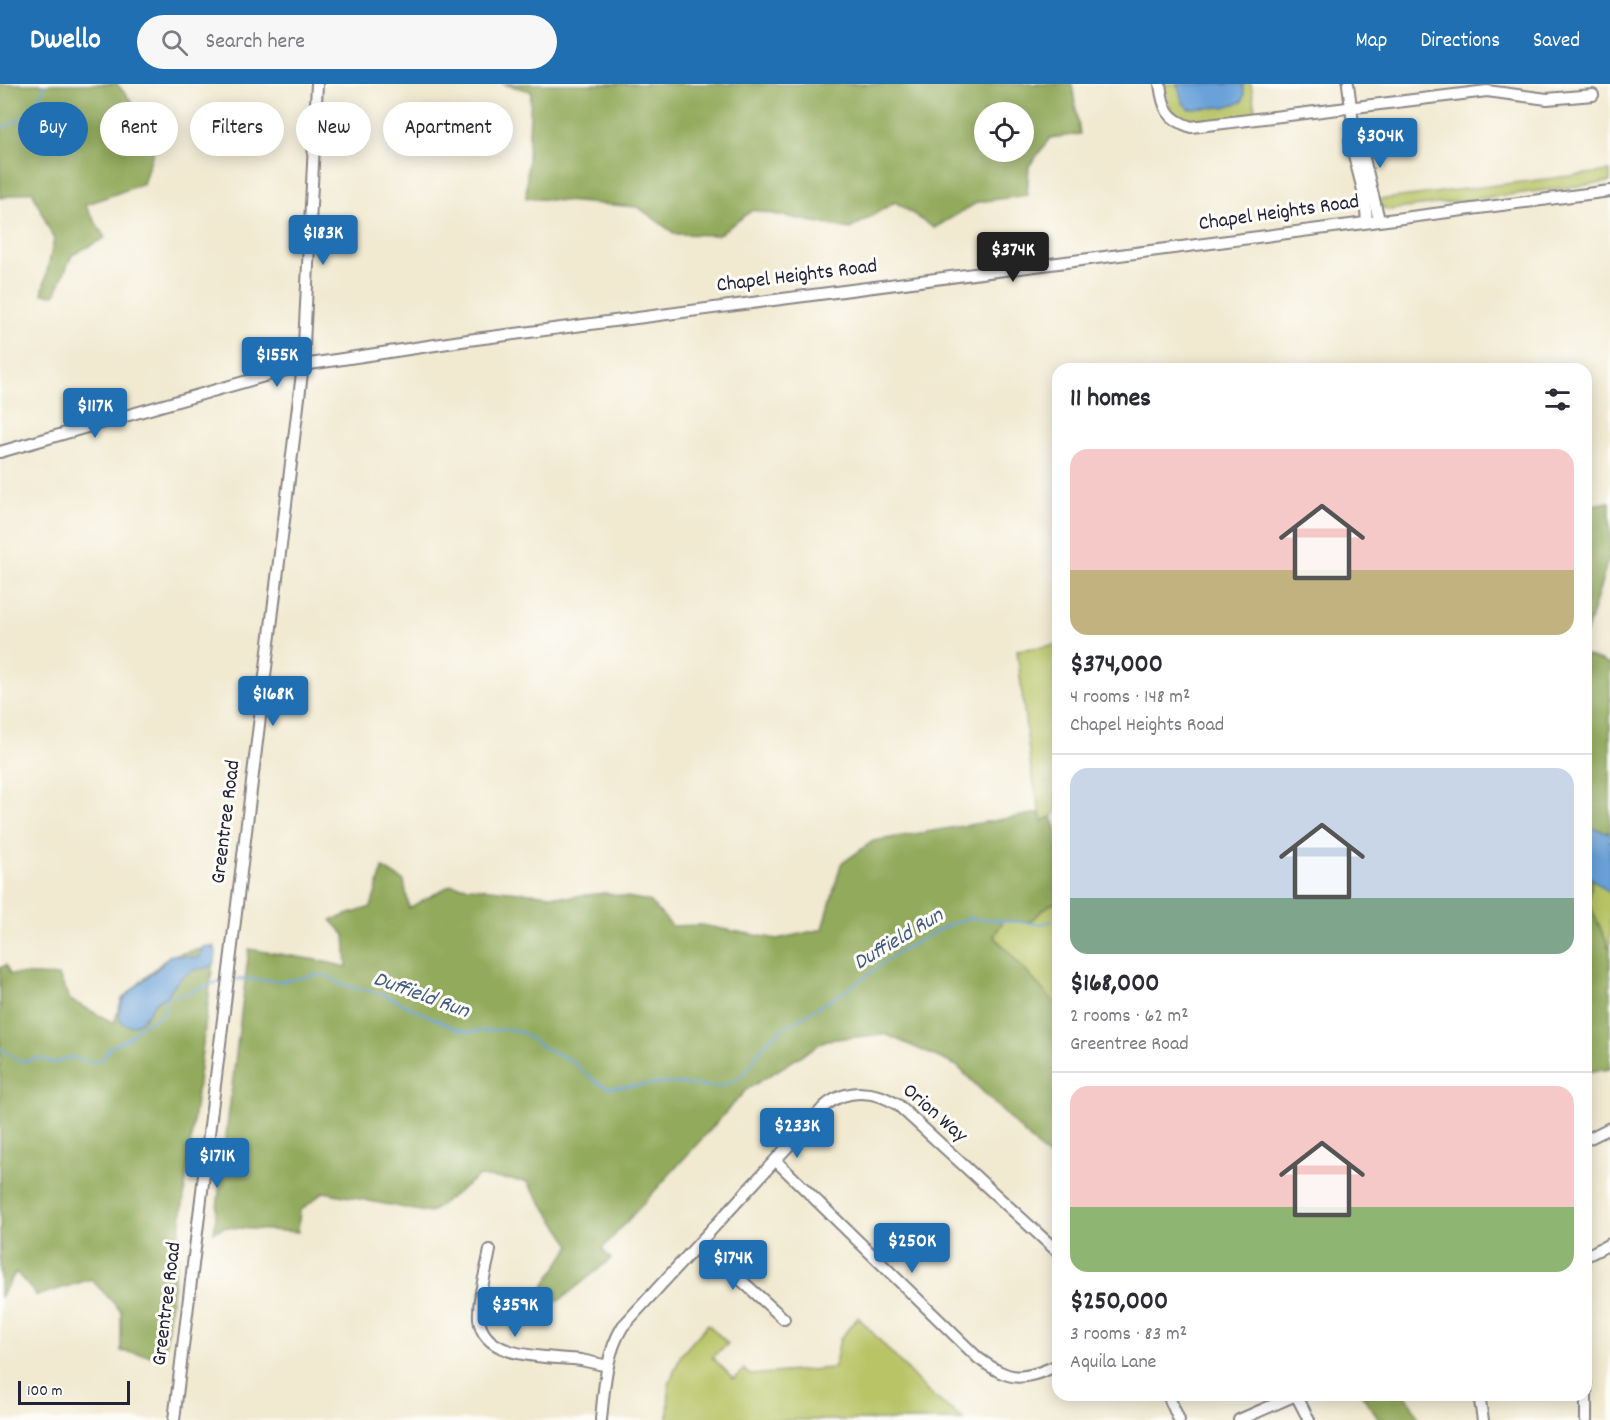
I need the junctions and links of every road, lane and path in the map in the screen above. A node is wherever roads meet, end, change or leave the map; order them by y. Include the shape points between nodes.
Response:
1 (317, 84) edge
2 (1160, 84) edge
3 (1348, 84) edge
4 (1593, 95) dead end
5 (1351, 108) junction
6 (1354, 131) junction
7 (1610, 191) edge
8 (1379, 220) junction
9 (1367, 222) junction
10 (303, 365) junction
11 (0, 452) edge
12 (1610, 1128) edge
13 (1592, 1137) edge
14 (776, 1161) junction
15 (700, 1243) junction
16 (1610, 1244) edge
17 (1052, 1247) edge
18 (490, 1250) dead end
19 (1592, 1253) edge
20 (784, 1319) dead end
21 (608, 1366) junction
22 (1052, 1367) edge
23 (1171, 1401) edge
24 (1282, 1401) edge
25 (1299, 1401) edge
26 (1480, 1401) edge
27 (1586, 1401) edge
28 (174, 1420) edge
29 (601, 1420) edge
30 (1179, 1420) edge
31 (1239, 1420) edge
32 (1309, 1420) edge
33 (1483, 1420) edge
34 (1586, 1420) edge

1 - 10 street, Greentree Road
2 - 5 street via 1168,114 1191,127
3 - 5 street
4 - 5 street via 1547,99 1486,91
5 - 6 street
6 - 8 street
6 - 9 street via 1350,140
7 - 8 street, Chapel Heights Road
8 - 9 street, Chapel Heights Road
9 - 10 street, Chapel Heights Road via 468,339
10 - 11 street, Chapel Heights Road
10 - 28 street, Greentree Road
12 - 13 street
14 - 15 street, Orion Way
14 - 17 street, Orion Way via 834,1099 854,1094 879,1095 898,1106
14 - 22 street via 978,1358 1008,1376 1032,1375
15 - 20 street
15 - 21 street, Orion Way via 623,1326
16 - 19 street
18 - 21 street via 479,1322 493,1344 515,1353
21 - 29 street, Orion Way
23 - 30 street
24 - 31 street
25 - 32 street
26 - 33 street
27 - 34 street

